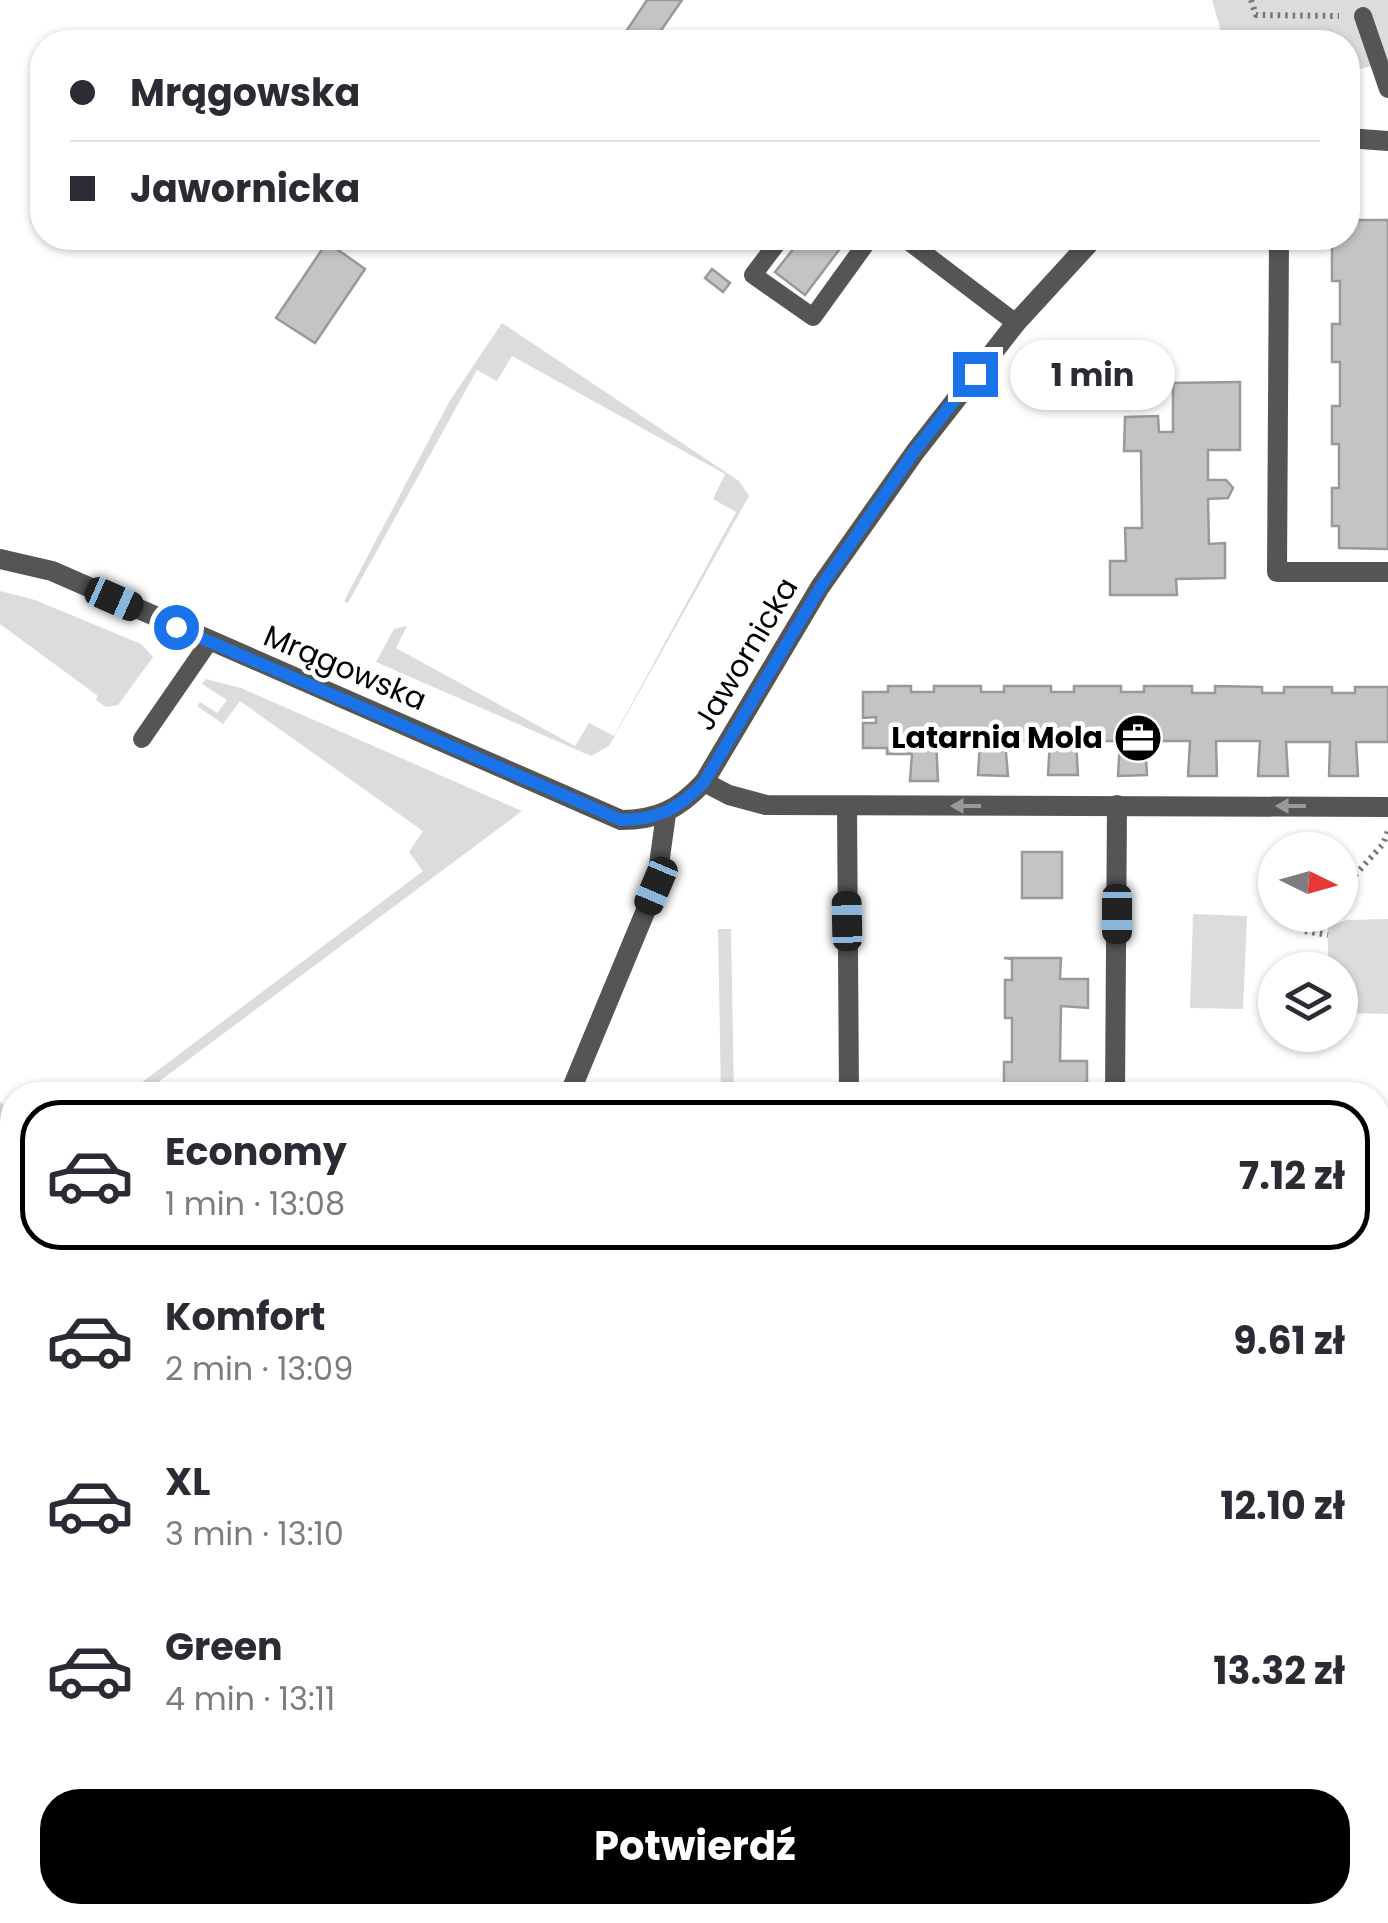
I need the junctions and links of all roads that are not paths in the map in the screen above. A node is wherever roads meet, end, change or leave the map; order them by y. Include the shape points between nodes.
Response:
1 (1362, 16) road end
2 (1388, 88) edge
3 (1360, 139) edge
4 (1388, 141) edge
5 (772, 250) edge
6 (861, 250) edge
7 (920, 250) edge
8 (1083, 250) edge
9 (1279, 250) edge
10 (1016, 323) junction
11 (0, 559) edge
12 (1388, 572) edge
13 (209, 642) junction
14 (142, 740) dead end
15 (704, 782) junction
16 (1117, 805) junction
17 (847, 806) junction
18 (1388, 807) edge
19 (666, 814) junction
20 (574, 1082) edge
21 (850, 1082) edge
22 (1114, 1082) edge

1 - 2 lane
3 - 4 street
5 - 6 lane via 753,275 813,318
7 - 10 lane
8 - 10 street, Jawornicka
9 - 12 street via 1277,572
10 - 15 street, Jawornicka via 830,572
11 - 13 street, Mrągowska via 52,572
13 - 14 lane
13 - 19 street, Mrągowska via 621,820
15 - 17 street via 766,805
15 - 19 street, Jawornicka
16 -> 17 street
18 -> 16 street
16 - 22 street
17 - 21 street
19 - 20 street via 656,886

